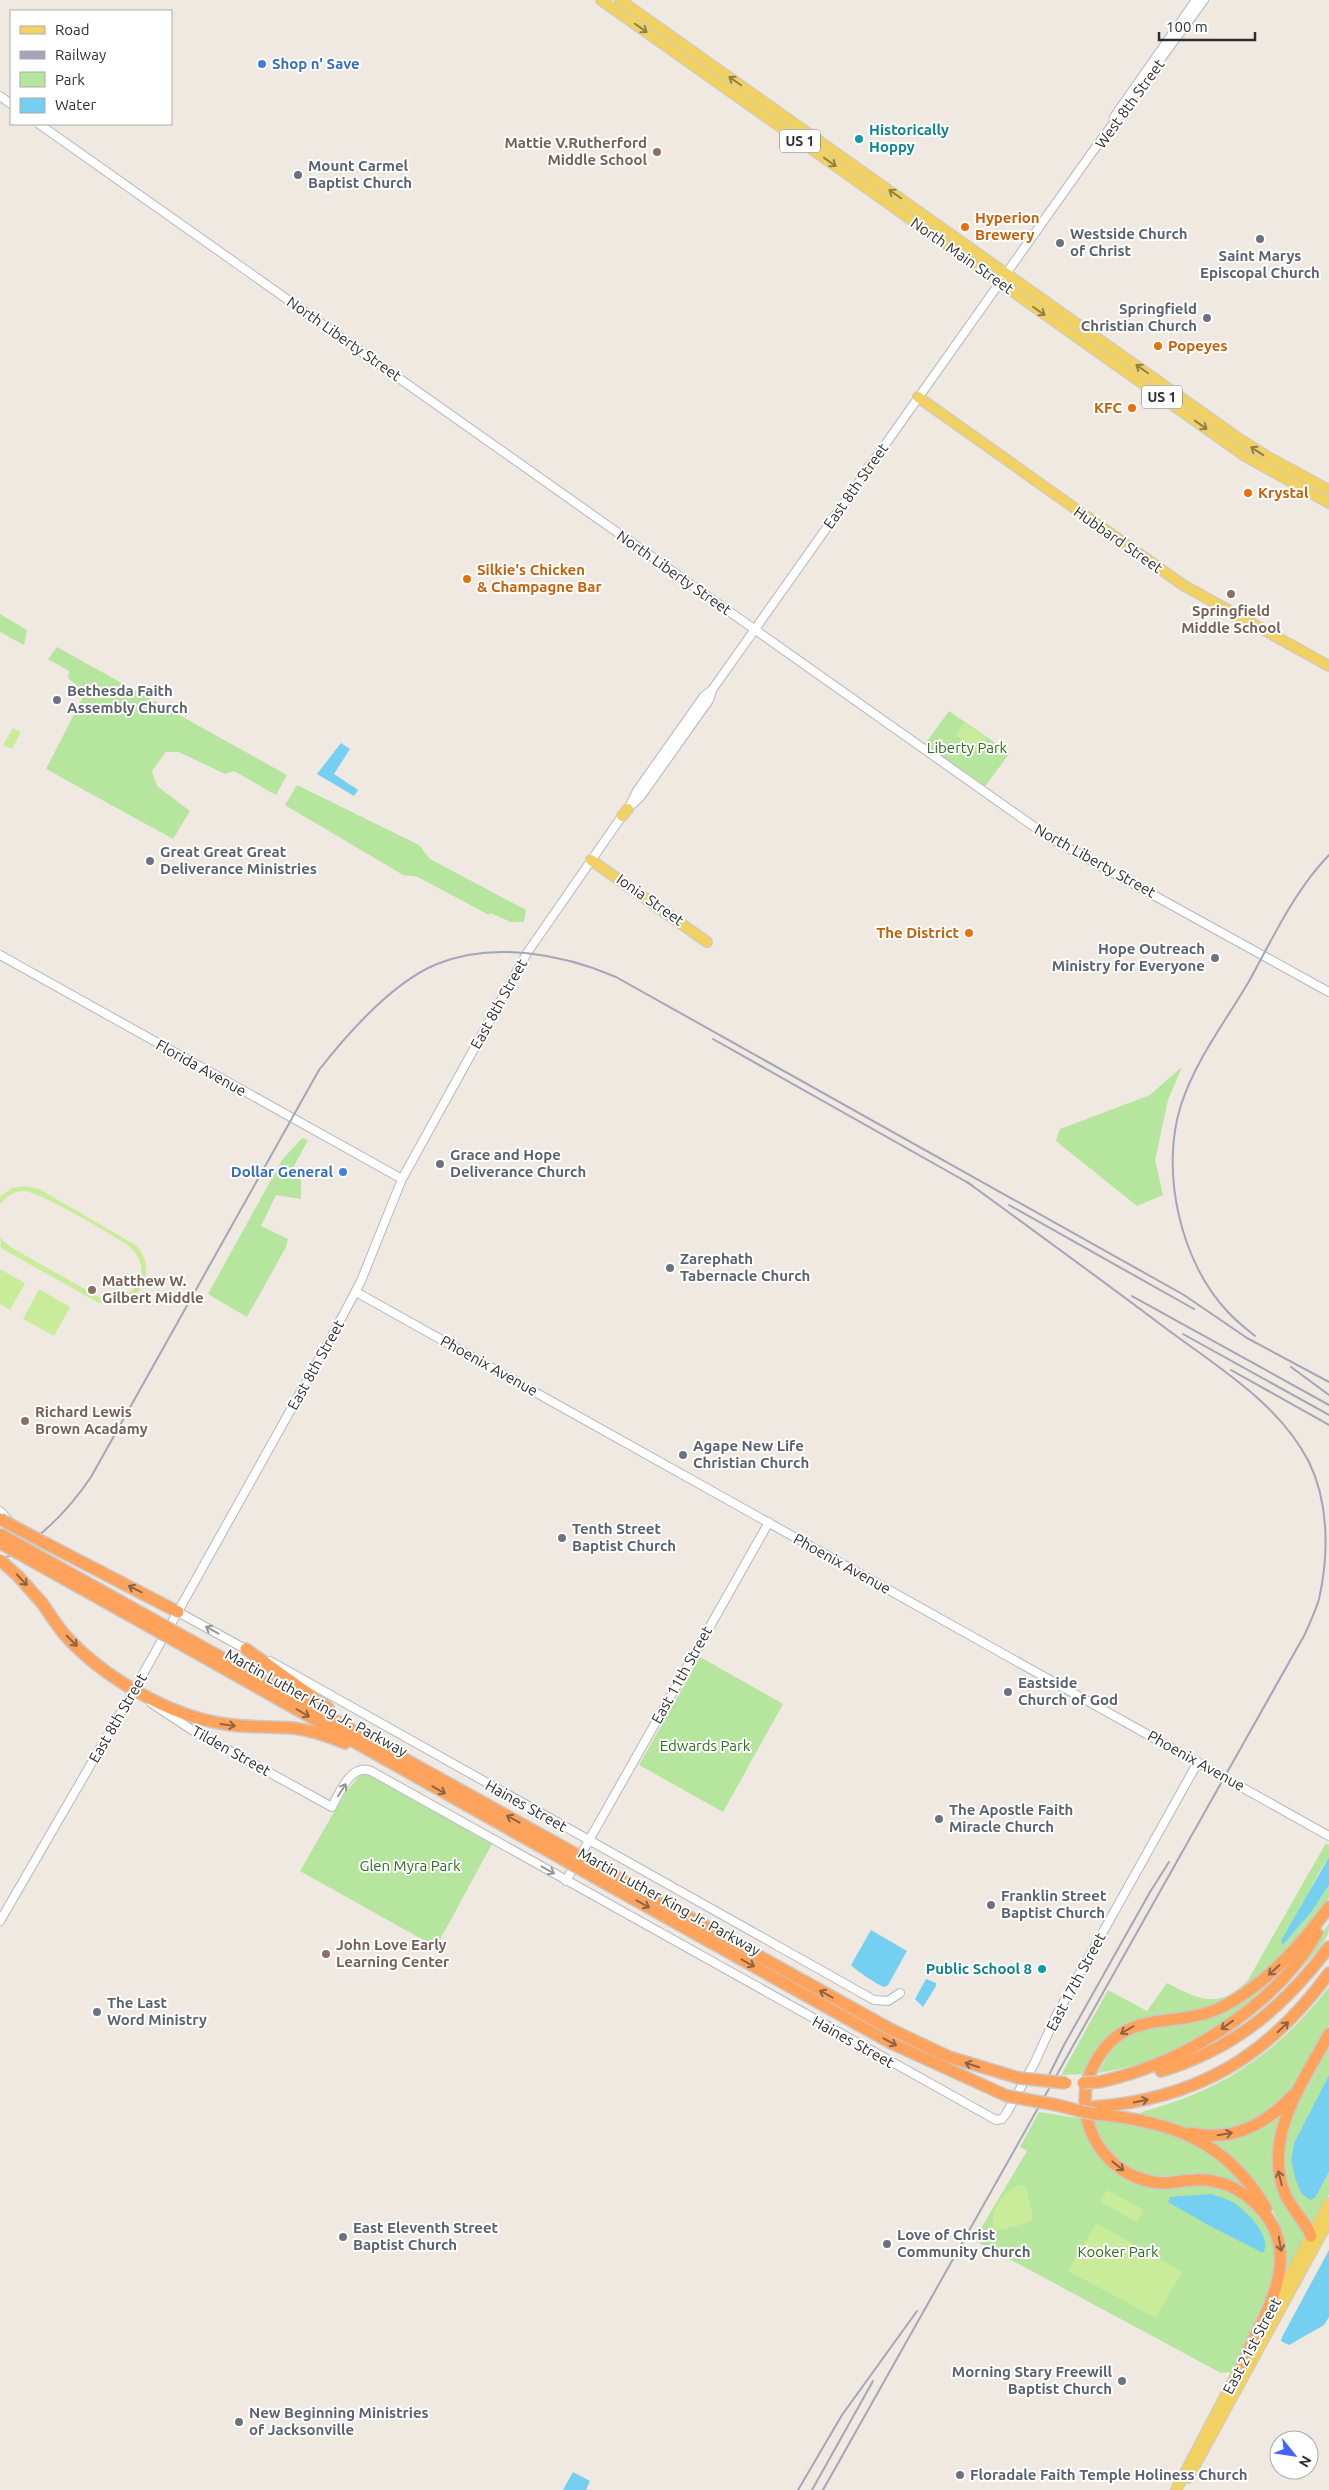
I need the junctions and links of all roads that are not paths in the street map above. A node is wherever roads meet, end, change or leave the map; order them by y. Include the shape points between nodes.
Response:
1 (601, 0) edge
2 (620, 0) edge
3 (1196, 0) edge
4 (1204, 0) edge
5 (40, 125) edge
6 (1088, 158) junction
7 (1006, 273) junction
8 (999, 283) junction
9 (918, 397) junction
10 (870, 466) joint
11 (864, 475) joint
12 (1329, 490) edge
13 (1329, 503) edge
14 (754, 630) junction
15 (1329, 666) edge
16 (591, 860) junction
17 (708, 942) dead end
18 (0, 955) edge
19 (1329, 992) edge
20 (402, 1179) junction
21 (356, 1292) junction
22 (0, 1511) edge
23 (0, 1519) edge
24 (769, 1522) junction
25 (0, 1535) edge
26 (0, 1544) edge
27 (0, 1560) edge
28 (178, 1612) junction
29 (186, 1642) junction
30 (246, 1649) junction
31 (134, 1690) junction
32 (361, 1733) junction
33 (1198, 1762) junction
34 (397, 1766) junction
35 (332, 1807) joint
36 (1329, 1836) edge
37 (588, 1841) junction
38 (553, 1848) junction
39 (604, 1876) junction
40 (566, 1881) junction
41 (1329, 1907) edge
42 (1329, 1912) edge
43 (0, 1921) edge
44 (1329, 1947) edge
45 (1329, 1973) edge
46 (900, 1993) dead end
47 (1329, 2034) edge
48 (1305, 2078) junction
49 (1098, 2082) junction
50 (1093, 2110) junction
51 (996, 2120) joint
52 (1177, 2130) junction
53 (1329, 2203) edge
54 (1329, 2220) edge
55 (1273, 2224) junction
56 (1311, 2236) junction
57 (1312, 2251) junction
58 (1242, 2364) junction
59 (1177, 2490) edge

1 -> 8 main road, North Main Street / US 1
7 -> 2 main road, North Main Street / US 1
3 - 6 street, West 8th Street
4 - 6 street, West 8th Street
5 - 14 street, North Liberty Street
6 - 7 street, West 8th Street
7 - 8 street, West 8th Street
12 -> 7 main road, North Main Street / US 1 via 1246,443
8 - 9 street, East 8th Street
8 -> 13 main road, North Main Street / US 1 via 1245,456
9 - 10 street, East 8th Street
9 - 15 main road, Hubbard Street via 1183,585
10 - 11 main road, East 8th Street
11 - 14 street, East 8th Street
14 - 16 street, East 8th Street via 641,796 625,812
14 - 19 street, North Liberty Street via 1050,838
16 - 17 main road, Ionia Street
16 - 20 street, East 8th Street via 527,953
18 - 20 street, Florida Avenue
20 - 21 street, East 8th Street
21 - 24 street, Phoenix Avenue
21 - 28 street, East 8th Street
22 - 25 street via 10,1526
28 -> 23 highway, bridge
24 - 33 street, Phoenix Avenue
24 - 37 street, East 11th Street
25 - 29 highway, Martin Luther King Jr. Parkway, bridge
26 - 29 highway, Martin Luther King Jr. Parkway, bridge
27 -> 31 highway, bridge via 18,1576 80,1650
30 -> 28 street, Haines Street
28 - 31 street, East 8th Street
29 - 32 highway, Martin Luther King Jr. Parkway
29 -> 34 highway, Martin Luther King Jr. Parkway
30 - 32 highway
30 - 37 street, Haines Street
31 -> 34 highway via 159,1704 199,1719 226,1725 308,1731 333,1738
31 - 35 street, Tilden Street via 163,1712 222,1747
31 - 43 street, East 8th Street
38 -> 32 highway, Martin Luther King Jr. Parkway
33 - 36 street, Phoenix Avenue
33 - 51 street, East 17th Street via 1057,2014 1006,2114
34 -> 38 highway, Martin Luther King Jr. Parkway
35 -> 40 street, Haines Street via 354,1773 366,1769
37 - 40 street, East 11th Street
37 - 46 street, Haines Street via 874,2000 888,2002
38 - 39 highway, Martin Luther King Jr. Parkway, bridge
49 -> 39 highway, Martin Luther King Jr. Parkway, bridge via 1066,2083 1019,2078 949,2057 892,2030
39 -> 50 highway, Martin Luther King Jr. Parkway, bridge via 891,2043 1007,2096
40 - 51 street, Haines Street
41 -> 55 highway via 1284,1961 1232,2001 1203,2014 1142,2023 1111,2041 1096,2061 1086,2088 1088,2122 1094,2137 1102,2152 1125,2172 1154,2182 1218,2182 1242,2192
42 -> 49 highway via 1292,1968 1232,2022 1169,2061
44 - 49 highway, Martin Luther King Jr. Parkway via 1281,2004 1234,2038 1170,2068 1148,2075
50 -> 45 highway via 1162,2096 1227,2070 1283,2028
47 - 48 highway
52 -> 48 highway via 1216,2136 1260,2124 1282,2106
56 -> 48 highway via 1286,2196 1277,2157 1281,2129
50 - 52 highway via 1138,2118
52 - 55 highway via 1205,2144 1240,2172 1258,2195
53 - 56 main road, East 21st Street
54 - 57 main road, East 21st Street
55 -> 58 highway via 1279,2237 1281,2269 1278,2284
56 - 57 street
56 - 58 main road, East 21st Street
57 - 59 main road, East 21st Street via 1196,2464
58 - 59 main road, East 21st Street

